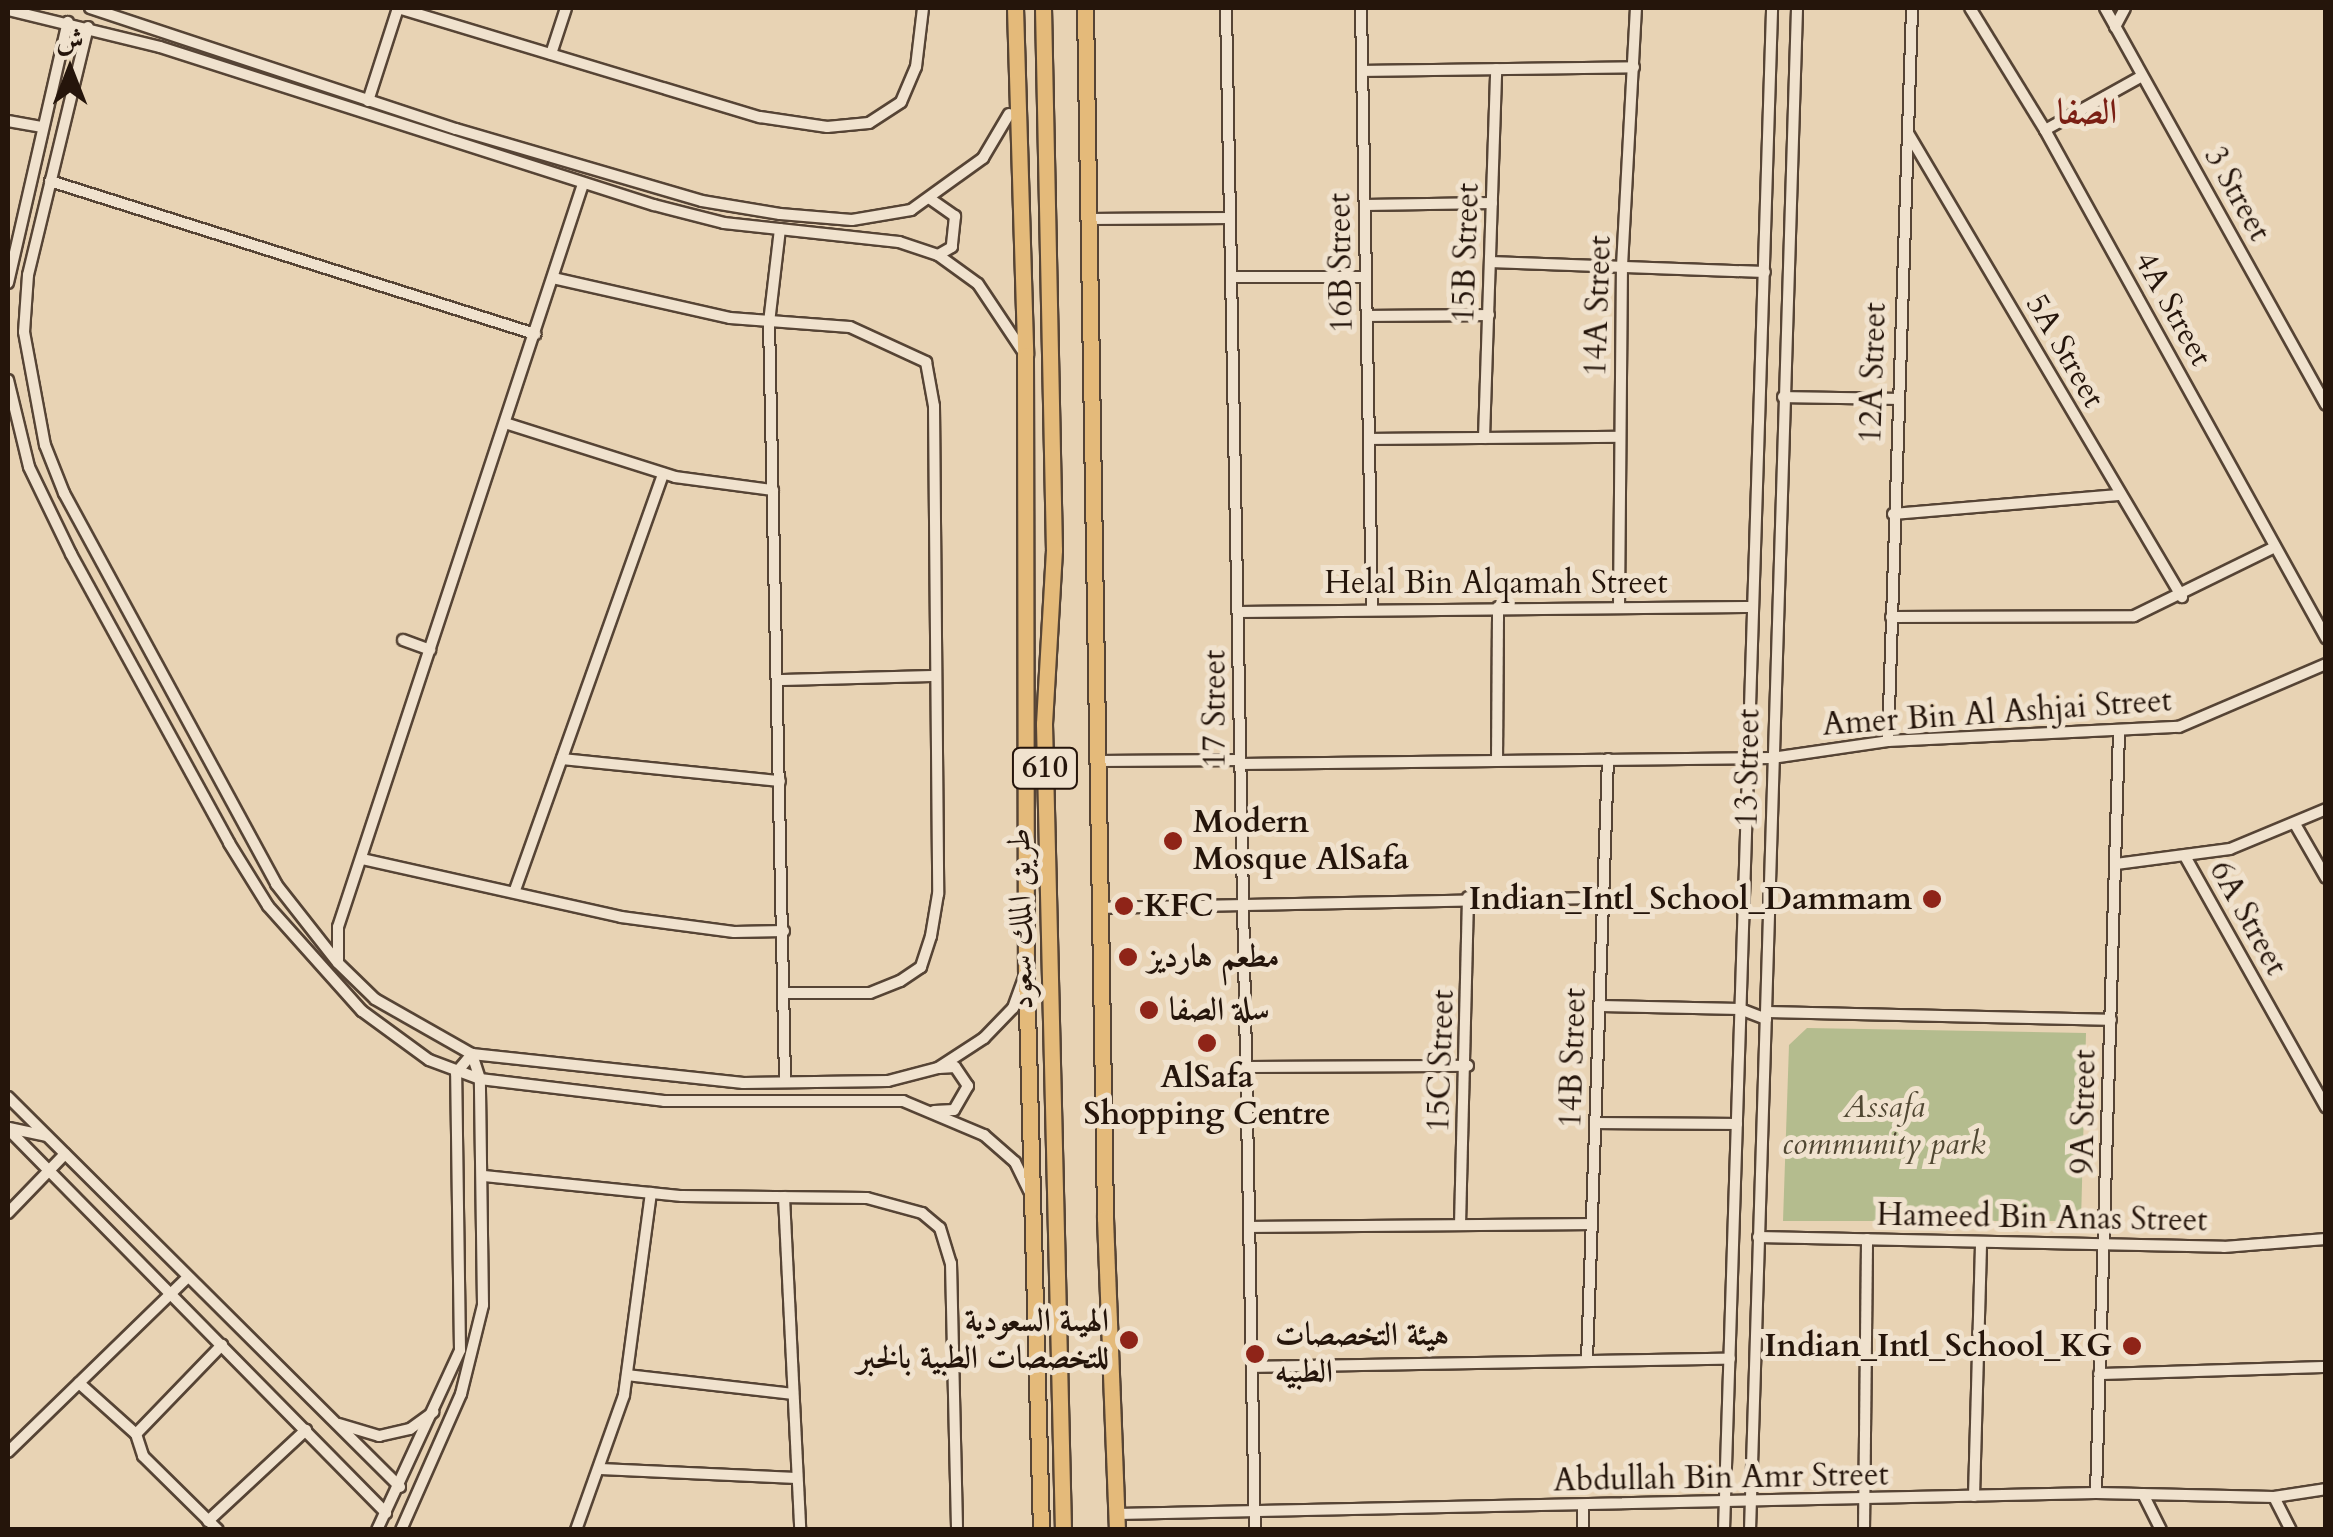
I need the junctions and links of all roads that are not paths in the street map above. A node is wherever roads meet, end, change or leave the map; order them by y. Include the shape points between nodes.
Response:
1 (90, 8) edge
2 (398, 8) edge
3 (566, 8) edge
4 (923, 8) edge
5 (1016, 8) edge
6 (1042, 8) edge
7 (1085, 8) edge
8 (1226, 8) edge
9 (1362, 8) edge
10 (1636, 8) edge
11 (1772, 8) edge
12 (1797, 8) edge
13 (1912, 8) edge
14 (1970, 8) edge
15 (2104, 8) edge
16 (2125, 8) edge
17 (8, 10) edge
18 (68, 22) junction
19 (88, 27) junction
20 (2115, 27) junction
21 (551, 54) junction
22 (1634, 67) junction
23 (1496, 69) junction
24 (1363, 71) junction
25 (2142, 76) junction
26 (368, 100) junction
27 (1009, 114) dead end
28 (8, 121) edge
29 (42, 127) junction
30 (1906, 130) junction
31 (2045, 130) junction
32 (50, 181) junction
33 (582, 184) junction
34 (930, 198) junction
35 (1492, 203) junction
36 (1365, 205) junction
37 (1230, 218) junction
38 (1089, 219) junction
39 (780, 229) junction
40 (938, 255) junction
41 (1490, 262) junction
42 (1622, 266) junction
43 (1765, 272) junction
44 (1233, 277) junction
45 (1366, 277) junction
46 (553, 278) junction
47 (8, 283) edge
48 (1489, 315) junction
49 (1367, 316) junction
50 (769, 322) junction
51 (534, 334) junction
52 (1025, 355) junction
53 (8, 386) edge
54 (1783, 396) junction
55 (1897, 399) junction
56 (2326, 406) edge
57 (11, 418) edge
58 (505, 423) junction
59 (1619, 436) junction
60 (1484, 438) junction
61 (1370, 440) junction
62 (663, 474) junction
63 (773, 490) junction
64 (2121, 495) junction
65 (1893, 514) junction
66 (2275, 547) junction
67 (2182, 597) junction
68 (1372, 606) junction
69 (1498, 606) junction
70 (1619, 606) junction
71 (1753, 606) junction
72 (1240, 612) junction
73 (1891, 617) junction
74 (2326, 638) edge
75 (404, 640) dead end
76 (430, 650) junction
77 (2326, 664) edge
78 (936, 676) junction
79 (778, 680) junction
80 (2118, 732) junction
81 (1888, 741) junction
82 (1748, 758) junction
83 (1772, 758) junction
84 (562, 759) junction
85 (1608, 759) junction
86 (1497, 760) junction
87 (1098, 761) junction
88 (1240, 762) junction
89 (780, 781) junction
90 (2326, 809) edge
91 (2295, 824) junction
92 (362, 858) junction
93 (2186, 858) junction
94 (2116, 864) junction
95 (2326, 878) edge
96 (516, 890) junction
97 (1468, 898) junction
98 (1601, 898) junction
99 (1101, 908) junction
100 (1244, 909) junction
101 (784, 931) junction
102 (338, 963) junction
103 (1026, 972) junction
104 (785, 993) junction
105 (1601, 1006) junction
106 (1740, 1009) junction
107 (1766, 1016) junction
108 (2111, 1020) junction
109 (472, 1054) junction
110 (1468, 1066) junction
111 (1248, 1067) junction
112 (938, 1068) junction
113 (456, 1072) junction
114 (785, 1078) junction
115 (480, 1079) junction
116 (8, 1097) edge
117 (2326, 1107) edge
118 (933, 1110) junction
119 (1596, 1123) junction
120 (1737, 1124) junction
121 (8, 1128) edge
122 (48, 1136) junction
123 (64, 1154) junction
124 (51, 1171) junction
125 (484, 1176) junction
126 (651, 1193) junction
127 (784, 1197) junction
128 (1032, 1197) junction
129 (8, 1214) edge
130 (1592, 1224) junction
131 (1460, 1225) junction
132 (1250, 1227) junction
133 (1758, 1236) junction
134 (2326, 1239) edge
135 (1867, 1240) junction
136 (1981, 1242) junction
137 (2106, 1246) junction
138 (188, 1276) junction
139 (172, 1293) junction
140 (222, 1344) junction
141 (1730, 1359) junction
142 (1587, 1360) junction
143 (2326, 1367) edge
144 (1252, 1368) junction
145 (627, 1374) junction
146 (2099, 1374) junction
147 (79, 1383) junction
148 (793, 1394) junction
149 (434, 1411) junction
150 (334, 1422) junction
151 (306, 1430) junction
152 (136, 1434) junction
153 (8, 1452) edge
154 (600, 1470) junction
155 (797, 1478) junction
156 (400, 1487) junction
157 (2326, 1489) edge
158 (2096, 1493) junction
159 (2142, 1494) junction
160 (1974, 1496) junction
161 (2274, 1497) junction
162 (1864, 1499) junction
163 (1751, 1502) junction
164 (1725, 1503) junction
165 (1583, 1507) junction
166 (1254, 1508) junction
167 (386, 1513) junction
168 (1117, 1522) edge
169 (213, 1525) edge
170 (376, 1530) edge
171 (401, 1530) edge
172 (576, 1530) edge
173 (800, 1530) edge
174 (957, 1530) edge
175 (1041, 1530) edge
176 (1064, 1530) edge
177 (1255, 1530) edge
178 (1583, 1530) edge
179 (1724, 1530) edge
180 (1750, 1530) edge
181 (1864, 1530) edge
182 (2162, 1530) edge
183 (2291, 1530) edge

1 - 26 street
2 - 21 street
2 - 26 street
3 - 21 street
4 - 21 street via 916,67 901,102 869,122 827,126 760,117
5 - 52 main road
6 - 176 main road, طريق الملك سعود / 610 via 1054,550 1044,724
7 - 38 main road, 610
8 - 37 street, 17 Street
9 - 24 street, 16B Street
10 - 22 street, 14A Street
11 - 43 street, 13 Street
12 - 54 street, 13 Street
13 - 30 street, 12A Street
14 - 31 street, 4A Street
15 - 20 street, 3 Street
16 - 20 street
17 - 18 street
18 - 19 street
18 - 29 street
19 - 32 street
19 - 33 street
20 - 25 street, 3 Street
22 - 23 street
22 - 42 street, 14A Street
23 - 24 street
23 - 35 street, 15B Street
24 - 36 street, 16B Street
25 - 31 street
25 - 56 street, 3 Street
26 - 34 street via 702,202 852,220 911,210
27 - 34 street via 984,158
28 - 29 street
29 - 47 street
30 - 55 street, 12A Street
30 - 64 street, 5A Street
31 - 66 street, 4A Street
32 - 51 street
32 - 102 street via 28,276 24,332 45,445 73,510 276,884
33 - 39 street via 724,223
33 - 46 street
34 - 40 street via 955,216 952,248
35 - 36 street
35 - 41 street, 15B Street
36 - 45 street, 16B Street
37 - 38 street
37 - 44 street, 17 Street
38 - 87 main road, 610
39 - 40 street via 899,242
39 - 50 street
40 - 52 street via 978,284
41 - 42 street
41 - 48 street, 15B Street
42 - 43 street
42 - 59 street, 14A Street
43 - 71 street, 13 Street
44 - 45 street
44 - 72 street, 17 Street
45 - 49 street, 16B Street
46 - 50 street
46 - 51 street
48 - 49 street
48 - 60 street, 15B Street
49 - 61 street, 16B Street
50 - 63 street
50 - 78 street via 850,327 926,362 934,406
51 - 58 street
52 - 103 main road
53 - 57 street
54 - 55 street
54 - 83 street, 13 Street
55 - 65 street, 12A Street
57 - 113 street via 71,554 268,906 362,1011
58 - 62 street
58 - 76 street
59 - 60 street
59 - 70 street, 14A Street
60 - 61 street
61 - 68 street, 16B Street
62 - 63 street
62 - 84 street
63 - 79 street
64 - 65 street
64 - 67 street, 5A Street
65 - 73 street, 12A Street
66 - 67 street
66 - 74 street, 4A Street
67 - 73 street via 2134,616
68 - 69 street, Helal Bin Alqamah Street
68 - 72 street, Helal Bin Alqamah Street
69 - 70 street, Helal Bin Alqamah Street
69 - 86 street
70 - 71 street, Helal Bin Alqamah Street
71 - 82 street, 13 Street
72 - 88 street, 17 Street
73 - 81 street, 12A Street
75 - 76 street
76 - 92 street
77 - 80 street, Amer Bin Al Ashjai Street via 2179,728
78 - 79 street
78 - 104 street via 938,894 921,967 870,993
79 - 89 street
80 - 81 street, Amer Bin Al Ashjai Street
80 - 94 street, 9A Street
81 - 83 street, Amer Bin Al Ashjai Street
82 - 83 street, Amer Bin Al Ashjai Street
82 - 85 street, Amer Bin Al Ashjai Street
82 - 106 street, 13 Street
83 - 107 street, 13 Street
84 - 89 street
84 - 96 street
85 - 86 street, Amer Bin Al Ashjai Street
85 - 98 street, 14B Street
86 - 88 street, Amer Bin Al Ashjai Street
87 - 88 street, Amer Bin Al Ashjai Street
87 - 99 main road, 610
88 - 100 street, 17 Street
89 - 101 street
90 - 91 street
91 - 93 street
91 - 95 street
92 - 96 street
92 - 102 street via 338,927
93 - 94 street
93 - 117 street, 6A Street
94 - 108 street, 9A Street
96 - 101 street via 640,920
97 - 98 street
97 - 100 street
97 - 110 street, 15C Street
98 - 105 street, 14B Street
99 - 100 street
99 - 168 main road, 610
100 - 111 street, 17 Street
101 - 104 street
102 - 109 street via 375,999
103 - 112 street via 1013,1008 984,1038
103 - 128 main road
104 - 114 street
105 - 106 street
105 - 119 street, 14B Street
106 - 107 street
106 - 120 street, 13 Street
107 - 108 street
107 - 133 street, 13 Street
108 - 137 street, 9A Street
109 - 113 street
109 - 114 street via 626,1076 742,1083
109 - 115 street
110 - 111 street
110 - 131 street, 15C Street
111 - 132 street, 17 Street
112 - 114 street via 888,1081
112 - 118 street via 955,1068 968,1086 954,1110
113 - 115 street
113 - 149 street via 460,1350
115 - 118 street via 664,1101 903,1101
115 - 125 street
116 - 122 street
118 - 128 street via 984,1136 1015,1162
119 - 120 street
119 - 130 street, 14B Street
120 - 141 street, 13 Street
121 - 122 street
121 - 124 street
122 - 123 street
123 - 124 street
123 - 138 street
124 - 129 street
124 - 139 street
125 - 126 street
125 - 171 street via 482,1305 461,1394
126 - 127 street
126 - 145 street
127 - 148 street
127 - 174 street via 906,1204 940,1228 951,1263
128 - 175 main road
130 - 131 street
130 - 142 street, 14B Street
131 - 132 street
132 - 144 street, 17 Street
133 - 135 street, Hameed Bin Anas Street
133 - 163 street, 13 Street
134 - 137 street, Hameed Bin Anas Street
135 - 136 street, Hameed Bin Anas Street
135 - 162 street
136 - 137 street, Hameed Bin Anas Street
136 - 160 street
137 - 146 street, 9A Street
138 - 139 street
138 - 150 street
139 - 140 street
139 - 147 street
140 - 151 street
140 - 152 street
141 - 142 street
141 - 164 street, 13 Street
142 - 144 street
143 - 146 street
144 - 166 street, 17 Street
145 - 148 street
145 - 154 street
146 - 158 street, 9A Street
147 - 152 street
147 - 153 street
148 - 155 street
149 - 150 street via 410,1429 379,1436
149 - 156 street
150 - 156 street
151 - 167 street
151 - 169 street
152 - 169 street via 143,1456
154 - 155 street
154 - 172 street
155 - 173 street
156 - 167 street
157 - 161 street, Abdullah Bin Amr Street
158 - 159 street, Abdullah Bin Amr Street
158 - 160 street, Abdullah Bin Amr Street
159 - 161 street, Abdullah Bin Amr Street
159 - 182 street
160 - 162 street, Abdullah Bin Amr Street
161 - 183 street
162 - 163 street, Abdullah Bin Amr Street
162 - 181 street
163 - 164 street, Abdullah Bin Amr Street
163 - 180 street, 13 Street
164 - 165 street, Abdullah Bin Amr Street
164 - 179 street, 13 Street
165 - 166 street, Abdullah Bin Amr Street
165 - 178 street
166 - 168 street, Abdullah Bin Amr Street
166 - 177 street, 17 Street
167 - 170 street

